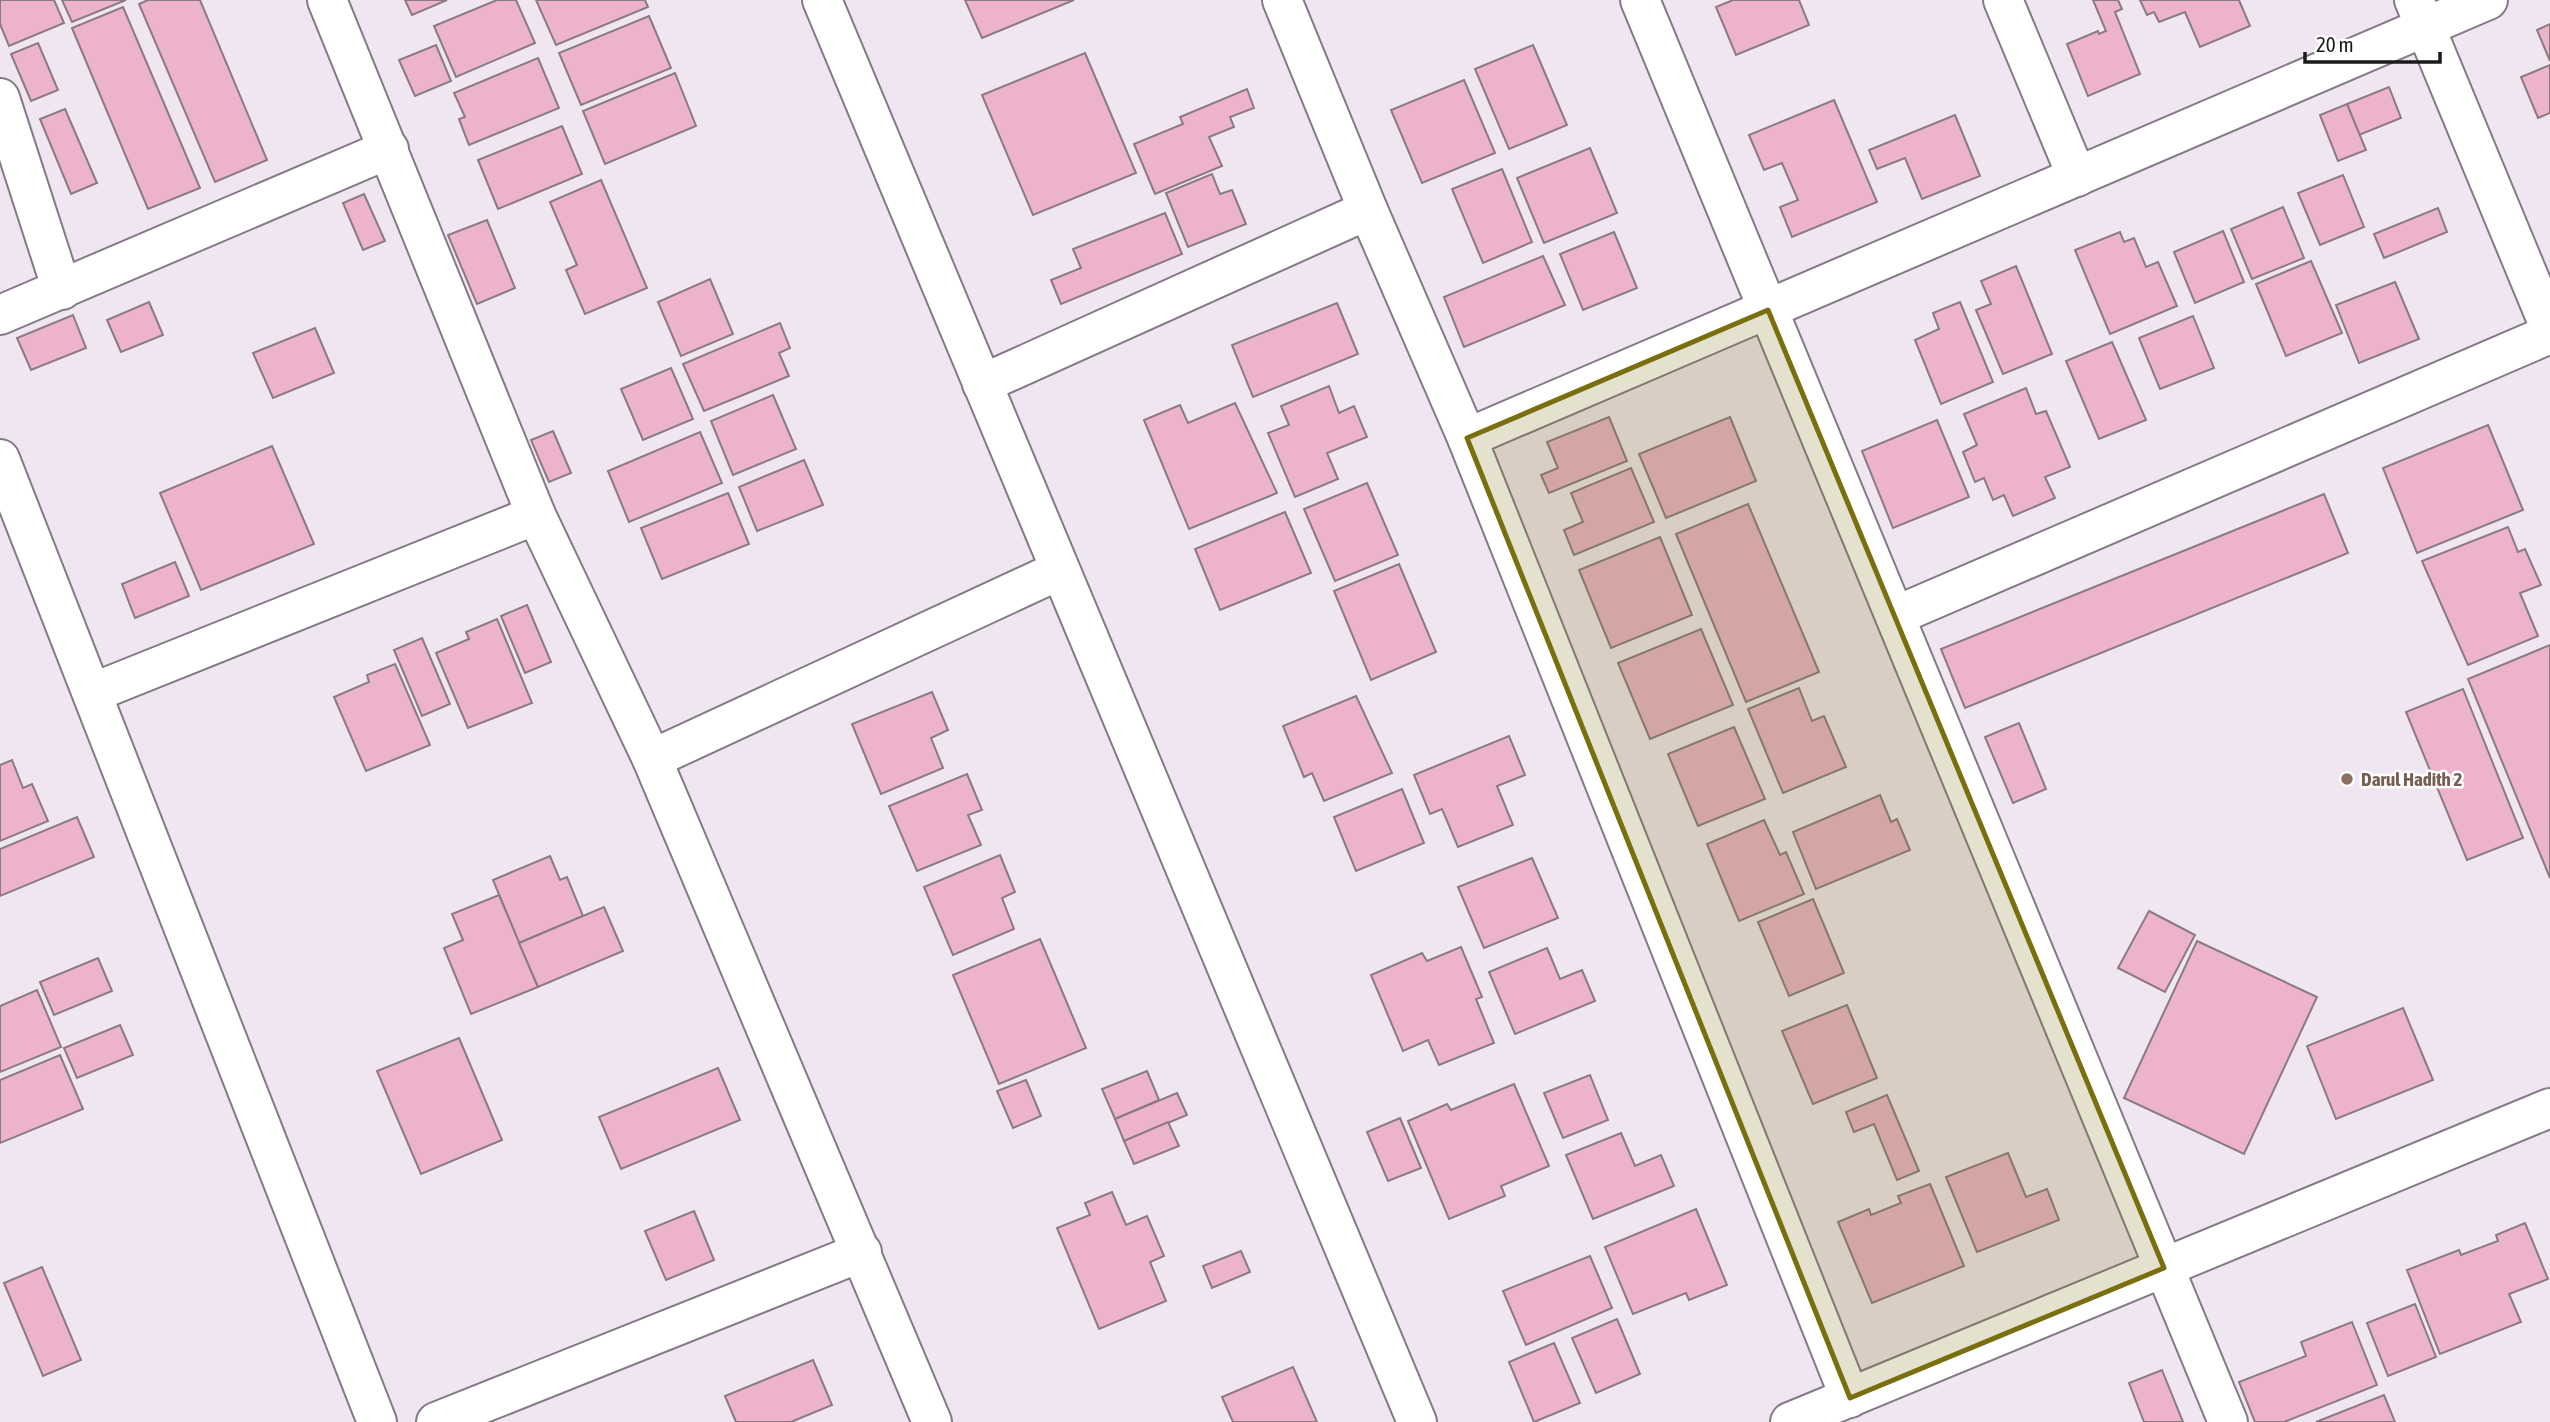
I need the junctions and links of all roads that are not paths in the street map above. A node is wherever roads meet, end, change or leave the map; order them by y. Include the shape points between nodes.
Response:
1 (327, 0) edge
2 (822, 0) edge
3 (1282, 0) edge
4 (1640, 0) edge
5 (2003, 0) edge
6 (2488, 0) edge
7 (2419, 13) edge
8 (0, 98) edge
9 (389, 149) junction
10 (2077, 177) junction
11 (1368, 211) junction
12 (62, 290) junction
13 (1768, 310) junction
14 (0, 315) edge
15 (2550, 328) edge
16 (2550, 334) edge
17 (982, 384) junction
18 (1467, 438) junction
19 (0, 458) edge
20 (536, 515) junction
21 (1060, 570) junction
22 (1895, 616) junction
23 (92, 693) junction
24 (652, 759) junction
25 (2550, 1108) edge
26 (862, 1252) junction
27 (2164, 1268) junction
28 (1850, 1398) junction
29 (377, 1422) edge
30 (436, 1422) edge
31 (932, 1422) edge
32 (1417, 1422) edge
33 (1790, 1422) edge
34 (2228, 1422) edge

1 - 9 street
2 - 17 street
3 - 11 street
4 - 13 street
5 - 10 street
6 - 7 street
7 - 10 street
7 - 15 street
8 - 12 street
9 - 12 street
9 - 20 street
10 - 13 street
11 - 17 street
11 - 18 street
12 - 14 street
13 - 18 street
13 - 22 street
16 - 22 street
17 - 21 street
18 - 28 street
19 - 23 street
20 - 23 street
20 - 24 street
21 - 24 street
21 - 32 street
22 - 27 street
23 - 29 street
24 - 26 street
25 - 27 street
26 - 30 street
26 - 31 street
27 - 28 street
27 - 34 street
28 - 33 street

